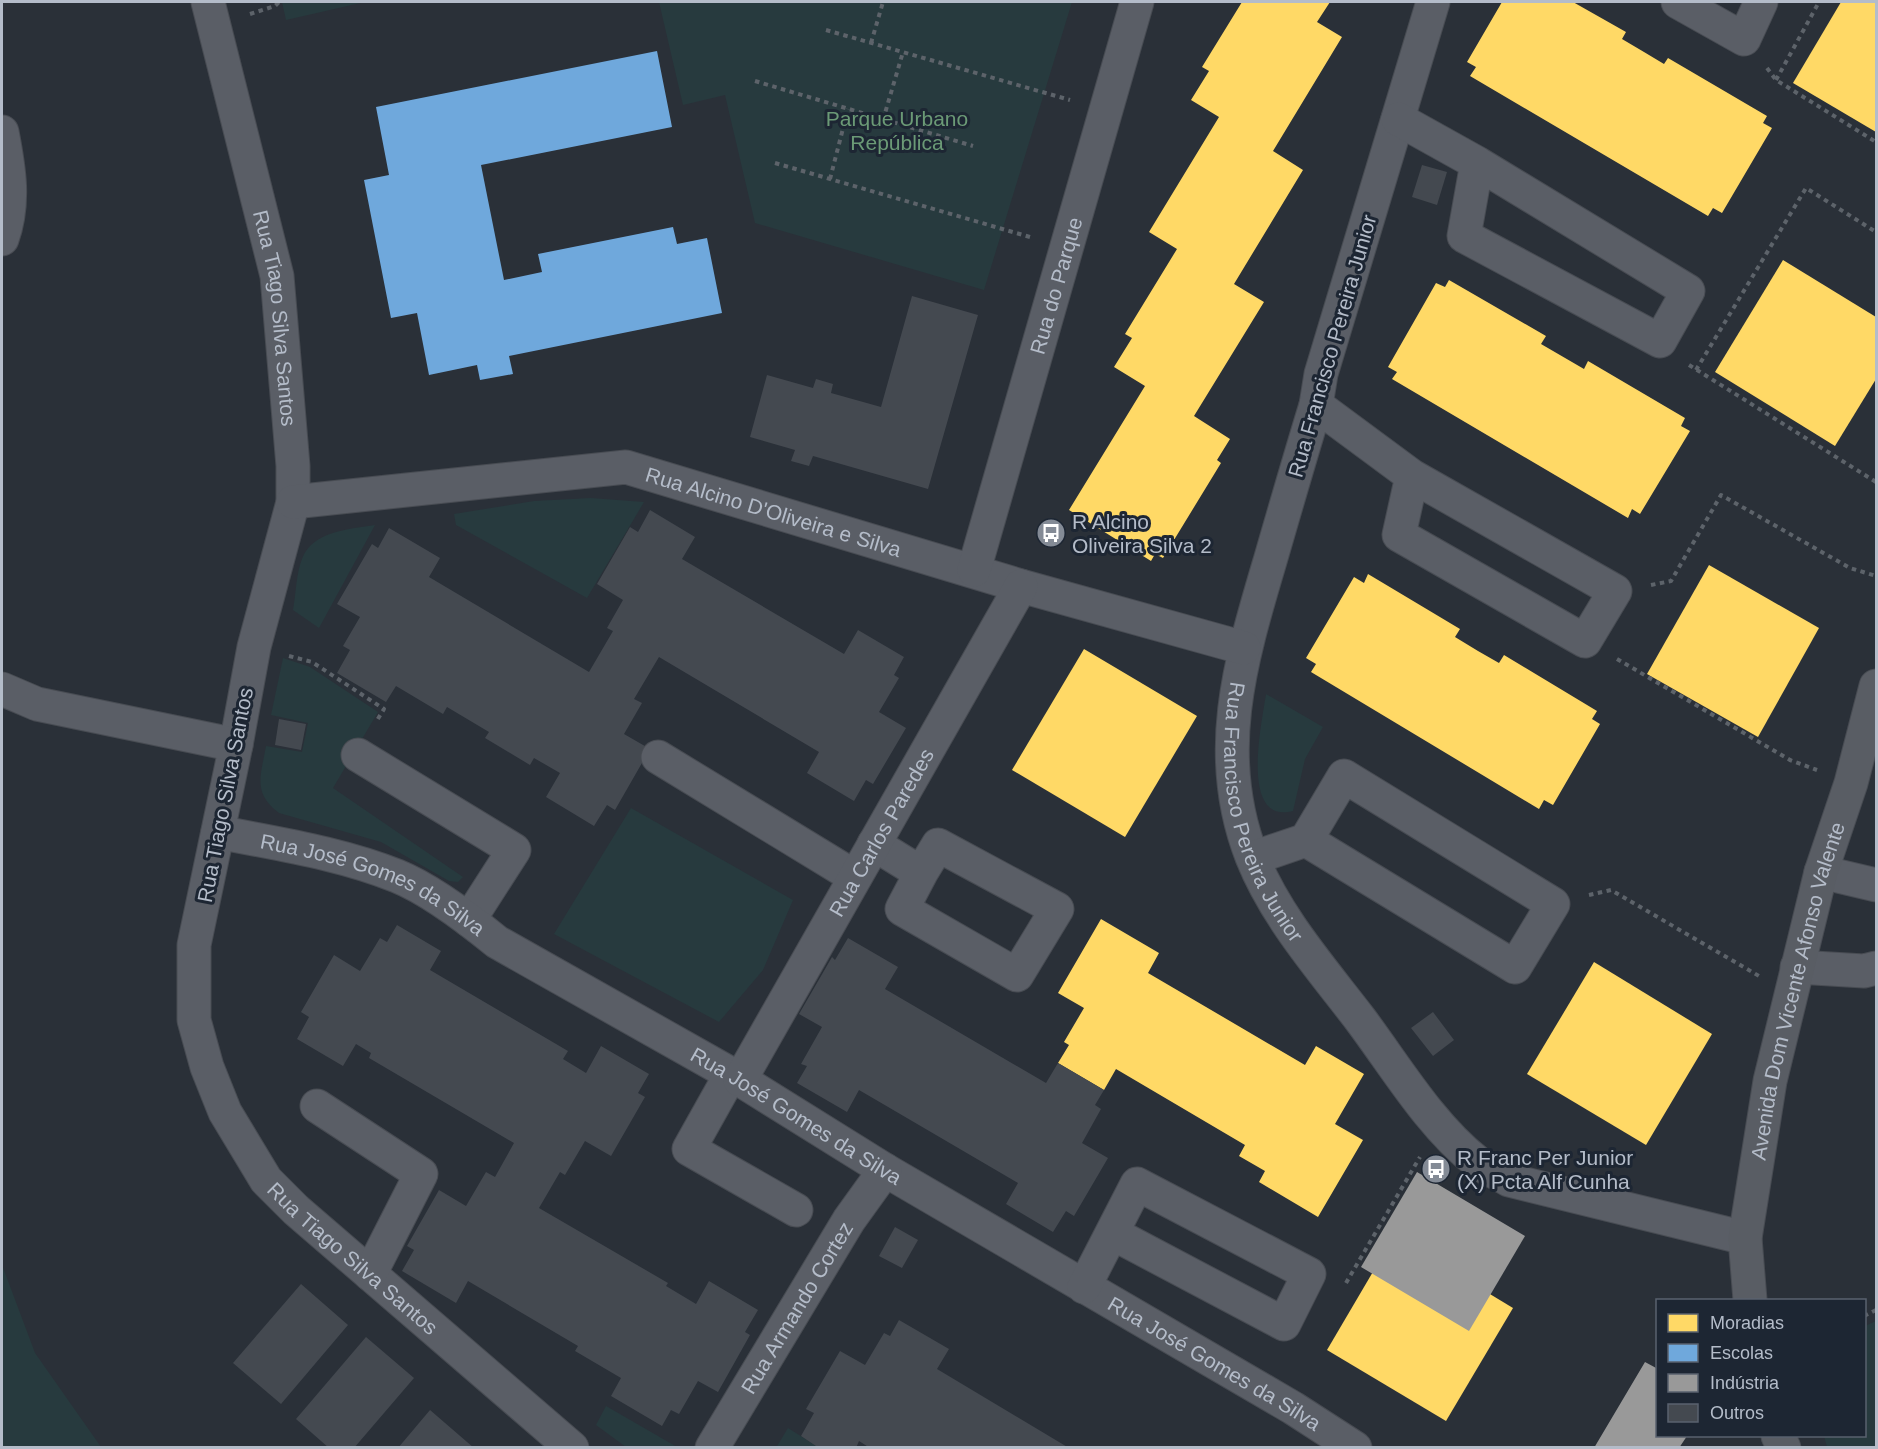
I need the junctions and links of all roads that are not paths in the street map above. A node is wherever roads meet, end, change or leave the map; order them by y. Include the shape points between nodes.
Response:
1 (208, 2) edge
2 (1137, 2) edge
3 (1433, 2) edge
4 (1678, 2) edge
5 (1761, 2) edge
6 (1398, 119) junction
7 (2, 132) edge
8 (1477, 163) junction
9 (2, 238) edge
10 (1316, 405) junction
11 (1412, 476) junction
12 (293, 502) junction
13 (974, 570) junction
14 (1021, 586) junction
15 (1244, 648) junction
16 (1876, 686) edge
17 (2, 689) edge
18 (236, 745) junction
19 (358, 754) dead end
20 (658, 757) dead end
21 (218, 832) junction
22 (1306, 840) junction
23 (874, 844) junction
24 (1253, 858) junction
25 (1821, 872) junction
26 (921, 873) junction
27 (855, 877) junction
28 (1876, 885) edge
29 (469, 920) junction
30 (1876, 968) edge
31 (1794, 980) junction
32 (735, 1077) junction
33 (317, 1106) dead end
34 (885, 1170) junction
35 (796, 1210) dead end
36 (1112, 1233) junction
37 (1745, 1238) junction
38 (370, 1274) junction
39 (1083, 1287) junction
40 (1750, 1299) edge
41 (572, 1448) edge
42 (712, 1448) edge
43 (1355, 1448) edge

1 - 12 street, Rua Tiago Silva Santos via 277,276
2 - 13 street, Rua do Parque
3 - 6 street, Rua Francisco Pereira Junior
4 - 5 street via 1744,39
6 - 8 street
6 - 10 street, Rua Francisco Pereira Junior via 1320,374
7 - 9 street via 11,198
8 - 8 street via 1688,291 1660,341 1464,236
10 - 11 street
10 - 15 street, Rua Francisco Pereira Junior
11 - 11 street via 1615,591 1585,641 1399,535
12 - 13 street, Rua Alcino D'Oliveira e Silva via 626,467
12 - 18 street, Rua Tiago Silva Santos via 254,647
13 - 14 street, Rua Alcino D'Oliveira e Silva
14 - 15 street, Rua Alcino D'Oliveira e Silva
14 - 23 street, Rua Carlos Paredes
15 - 24 street, Rua Francisco Pereira Junior via 1231,751 1235,799
16 - 25 street, Avenida Dom Vicente Afonso Valente via 1851,783
17 - 18 street via 37,704
18 - 21 street, Rua Tiago Silva Santos
19 - 29 street via 514,850
20 - 27 street
21 - 29 street, Rua José Gomes da Silva via 354,861 399,877
21 - 38 street, Rua Tiago Silva Santos via 194,955 194,1020 207,1067 225,1112 266,1180
22 - 22 street via 1515,967 1553,904 1344,776
22 - 24 street
23 - 26 street
23 - 27 street, Rua Carlos Paredes
24 - 37 street, Rua Francisco Pereira Junior via 1291,928 1440,1125 1478,1163 1509,1180
25 - 28 street
25 - 31 street, Avenida Dom Vicente Afonso Valente
26 - 26 street via 938,844 1057,909 1017,975 902,909
27 - 32 street, Rua Carlos Paredes
29 - 32 street, Rua José Gomes da Silva via 497,942
30 - 31 street
31 - 37 street, Avenida Dom Vicente Afonso Valente via 1770,1081
32 - 34 street, Rua José Gomes da Silva
32 - 35 street, Rua Carlos Paredes via 689,1149
33 - 38 street via 421,1174
34 - 39 street, Rua José Gomes da Silva
34 - 42 street, Rua Armando Cortez via 849,1220
36 - 36 street via 1137,1184 1310,1274 1284,1324
36 - 39 street
37 - 40 street, Avenida Dom Vicente Afonso Valente
38 - 41 street, Rua Tiago Silva Santos
39 - 43 street, Rua José Gomes da Silva

